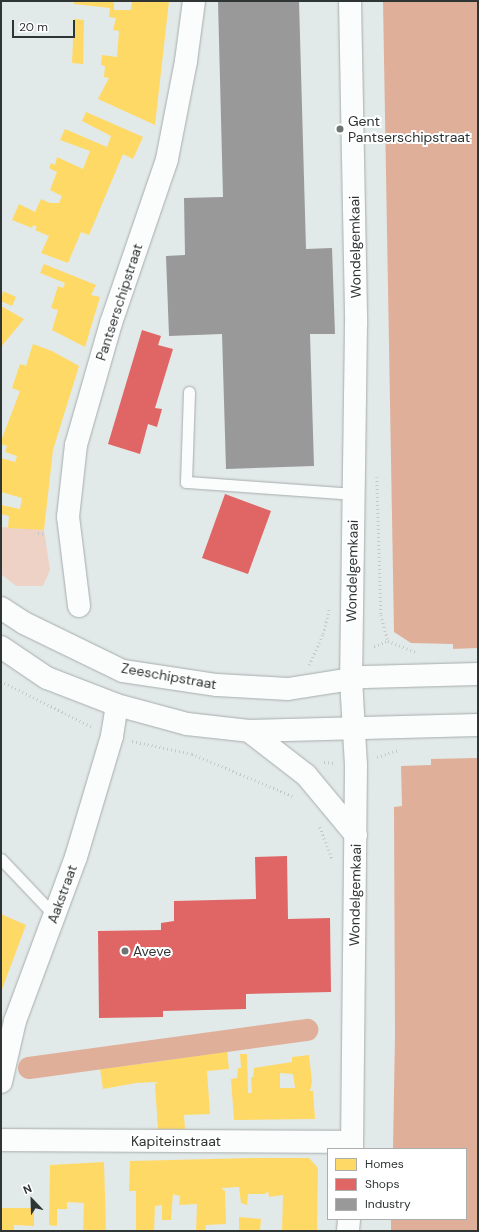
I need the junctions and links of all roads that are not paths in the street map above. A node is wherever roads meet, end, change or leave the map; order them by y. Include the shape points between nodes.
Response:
1 (194, 1) edge
2 (350, 1) edge
3 (189, 392) dead end
4 (353, 494) junction
5 (79, 606) dead end
6 (1, 608) edge
7 (1, 647) edge
8 (478, 674) edge
9 (351, 679) junction
10 (117, 705) junction
11 (478, 725) edge
12 (353, 730) junction
13 (249, 731) junction
14 (356, 835) junction
15 (1, 859) edge
16 (55, 916) junction
17 (1, 1082) edge
18 (1, 1140) edge
19 (352, 1145) edge
20 (349, 1220) edge
21 (348, 1231) edge

1 - 5 main road, Pantserschipstraat via 186,60 167,159 111,323 76,445 68,517
2 - 4 main road, Wondelgemkaai via 356,325
3 - 4 lane via 186,482
4 - 9 main road, Wondelgemkaai
6 - 9 main road, Zeeschipstraat via 24,623 123,671 217,685 288,690
7 - 10 main road via 47,678
8 - 9 main road, Zeeschipstraat
9 - 12 main road, Wondelgemkaai
10 - 13 main road via 187,724
10 - 16 main road, Aakstraat via 112,736 76,857
11 - 12 main road
12 - 13 main road
12 - 14 main road, Wondelgemkaai
13 - 14 main road via 306,775
14 - 19 main road, Wondelgemkaai
15 - 16 lane
16 - 17 main road, Aakstraat via 15,1021
18 - 19 main road, Kapiteinstraat
20 - 21 main road

